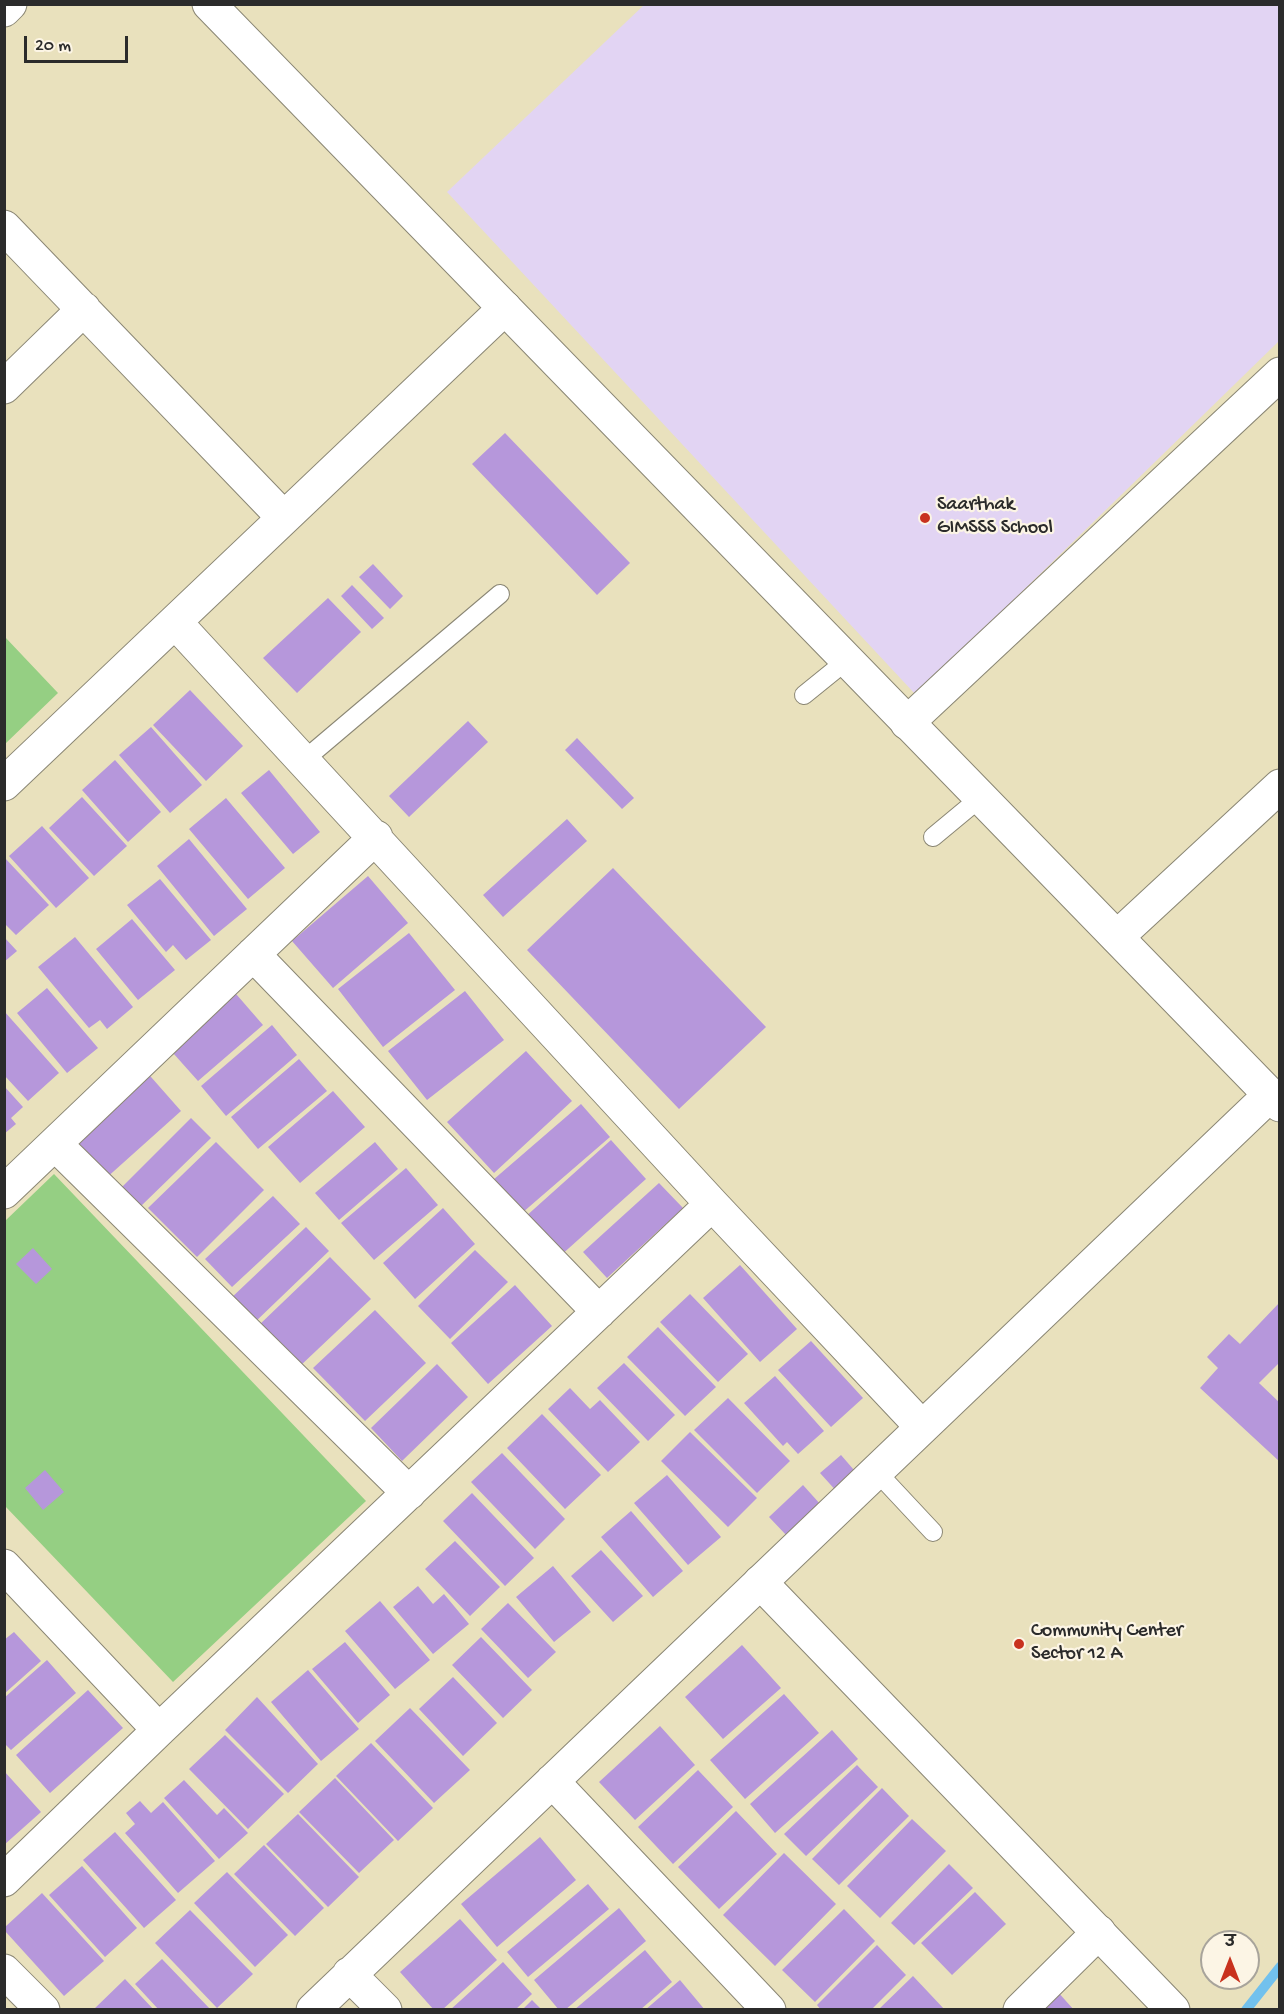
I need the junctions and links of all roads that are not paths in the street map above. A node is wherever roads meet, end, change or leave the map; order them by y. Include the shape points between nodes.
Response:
1 (10, 4) edge
2 (209, 4) edge
3 (4, 10) edge
4 (4, 227) edge
5 (505, 308) junction
6 (84, 309) junction
7 (1280, 374) edge
8 (4, 387) edge
9 (284, 518) junction
10 (500, 594) dead end
11 (175, 622) junction
12 (846, 661) junction
13 (804, 695) dead end
14 (907, 723) junction
15 (304, 760) junction
16 (4, 784) edge
17 (1280, 786) edge
18 (980, 798) junction
19 (376, 837) junction
20 (933, 837) dead end
21 (1117, 937) junction
22 (253, 954) junction
23 (1275, 1100) edge
24 (55, 1144) junction
25 (4, 1192) edge
26 (712, 1204) junction
27 (598, 1312) junction
28 (922, 1427) junction
29 (876, 1471) junction
30 (409, 1492) junction
31 (933, 1532) dead end
32 (4, 1566) edge
33 (760, 1582) junction
34 (159, 1730) junction
35 (552, 1781) junction
36 (4, 1881) edge
37 (1099, 1932) junction
38 (4, 1971) edge
39 (350, 1974) junction
40 (43, 2010) edge
41 (313, 2010) edge
42 (385, 2010) edge
43 (769, 2010) edge
44 (1020, 2010) edge
45 (1173, 2010) edge

1 - 3 street
2 - 5 street
4 - 6 street
5 - 9 street
5 - 12 street
6 - 8 street
6 - 9 street
7 - 14 street
9 - 11 street
10 - 15 lane
11 - 15 street
11 - 16 street
12 - 13 lane
12 - 14 street
14 - 18 street
15 - 19 street
17 - 21 street
18 - 20 lane
18 - 21 street
19 - 22 street
19 - 26 street
21 - 23 street
22 - 24 street
22 - 27 street
23 - 28 street
24 - 25 street
24 - 30 street
26 - 27 street
26 - 28 street
27 - 30 street
28 - 29 street
29 - 31 lane
29 - 33 street
30 - 34 street
32 - 34 street
33 - 35 street
33 - 37 street
34 - 36 street
35 - 39 street
35 - 43 street
37 - 44 street
37 - 45 street
38 - 40 street
39 - 41 street
39 - 42 street

